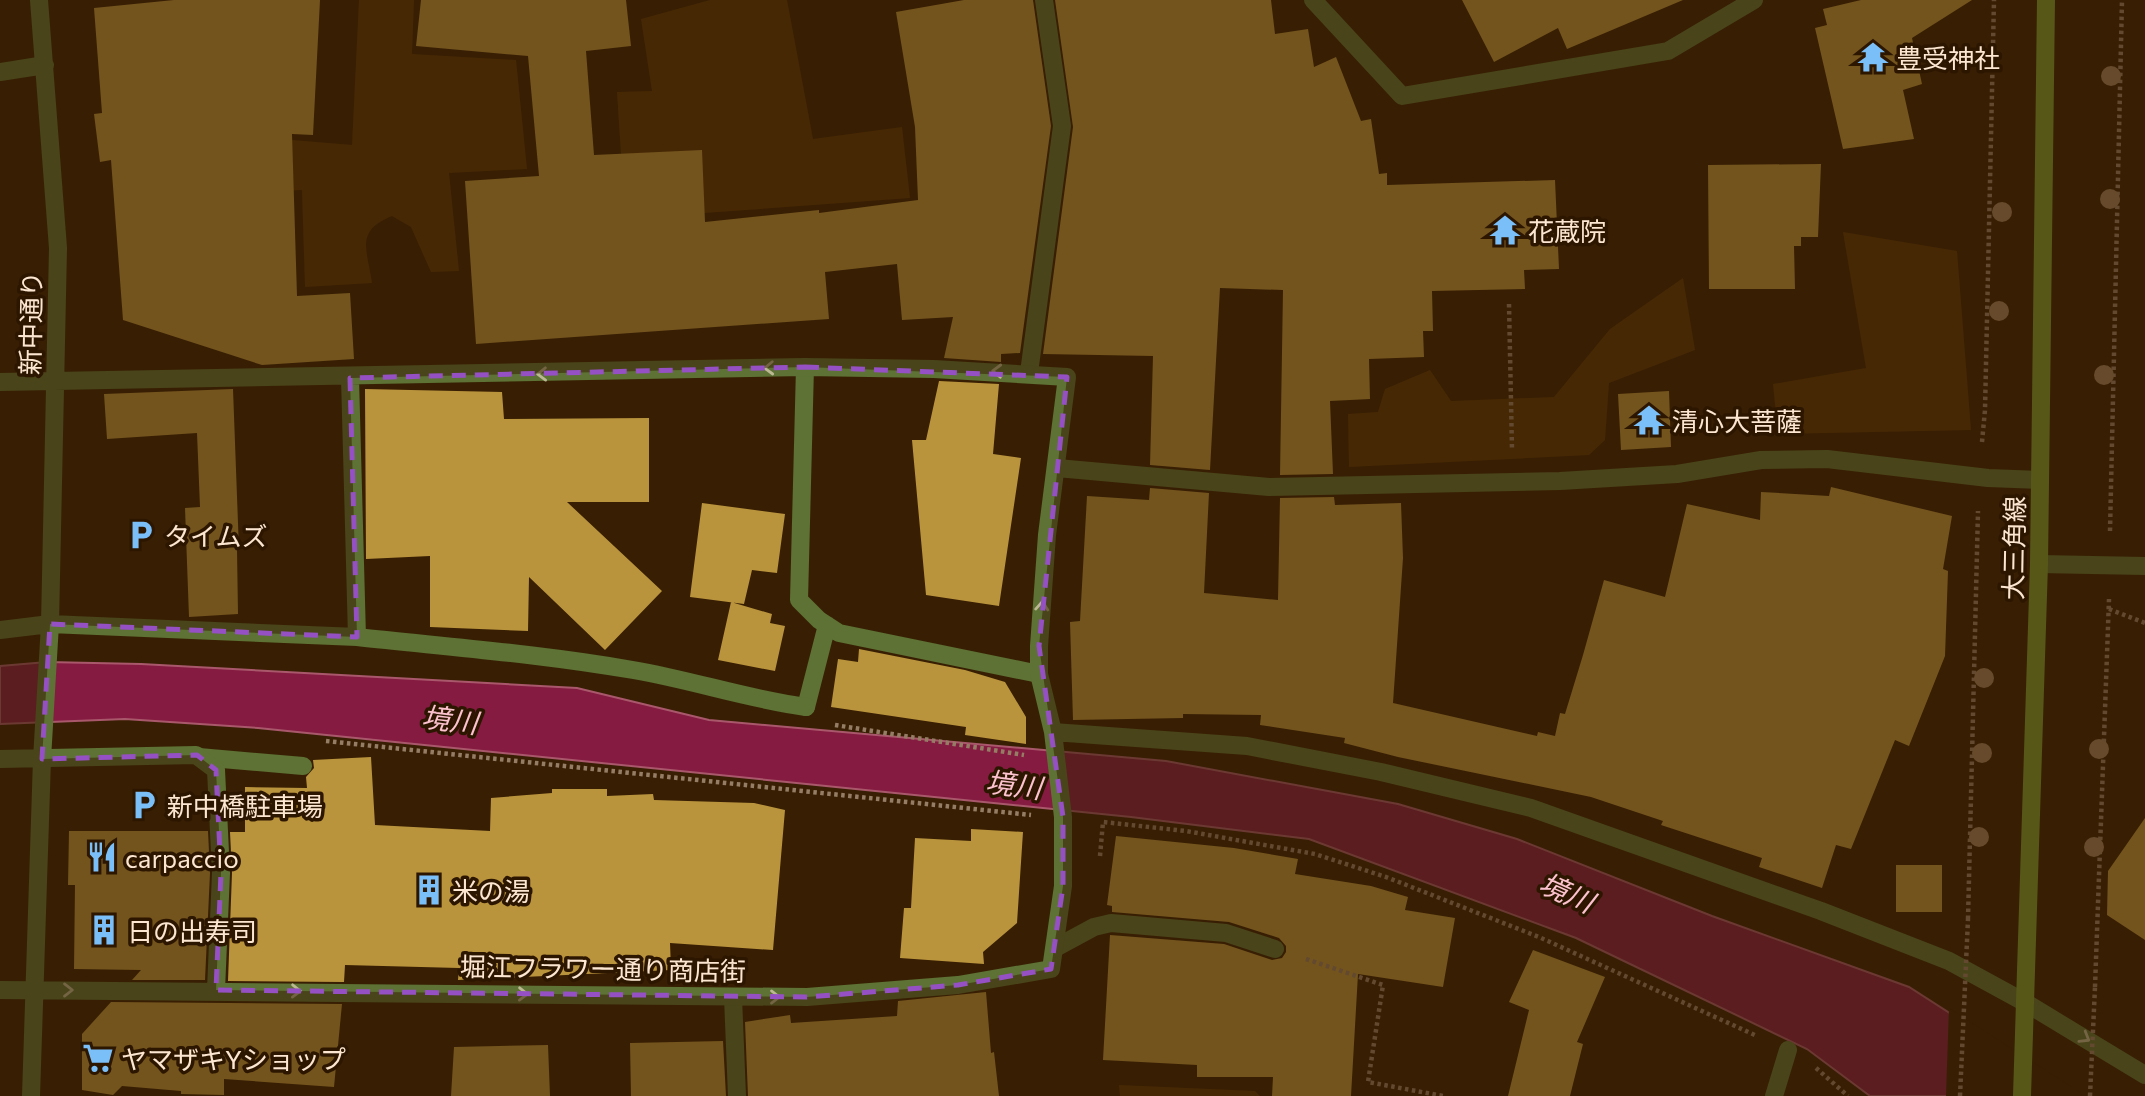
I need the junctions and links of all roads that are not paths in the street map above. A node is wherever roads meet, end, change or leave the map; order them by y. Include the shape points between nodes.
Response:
1 (39, 0) edge
2 (1044, 0) edge
3 (1313, 0) edge
4 (1754, 0) edge
5 (2046, 0) edge
6 (45, 65) junction
7 (0, 72) edge
8 (805, 367) junction
9 (1029, 373) junction
10 (350, 378) junction
11 (55, 379) junction
12 (0, 382) edge
13 (1057, 468) junction
14 (2040, 480) junction
15 (2039, 564) junction
16 (2145, 566) edge
17 (50, 624) junction
18 (827, 625) junction
19 (0, 630) edge
20 (357, 637) junction
21 (1039, 674) junction
22 (1053, 732) junction
23 (199, 757) junction
24 (0, 759) edge
25 (42, 759) junction
26 (303, 766) dead end
27 (1057, 947) junction
28 (1275, 949) road end
29 (0, 990) edge
30 (34, 990) junction
31 (216, 990) junction
32 (733, 996) junction
33 (2026, 1003) junction
34 (1788, 1050) road end
35 (2145, 1075) edge
36 (31, 1096) edge
37 (737, 1096) edge
38 (1774, 1096) edge
39 (2022, 1096) edge

1 - 6 street, 新中通り
2 - 9 street via 1062,126
3 - 4 street via 1402,96 1668,51
5 - 14 street, 大三角線
6 - 7 street
6 - 11 street, 新中通り via 58,248
9 -> 8 street
8 -> 10 street
8 - 18 street via 799,600
9 - 13 street via 1067,377
10 - 11 street
10 - 20 street
11 - 12 street
11 - 17 street, 新中通り
13 - 14 street via 1269,487 1677,474 1761,460 1827,459
21 -> 13 street via 1047,535
14 - 15 street, 大三角線
15 - 16 street
15 - 33 street, 大三角線
17 - 19 street
17 - 20 street
17 - 25 street, 新中通り
18 - 20 street via 806,708 568,659
18 - 21 street via 839,633
21 - 22 street
22 - 27 street via 1063,817
22 - 33 street via 1247,746 1531,808 1873,931 1949,961
23 - 25 street
23 - 26 street
23 - 31 street via 216,770 221,873
24 - 25 street
25 - 30 street
27 - 28 street via 1111,923 1226,933
32 -> 27 street, 堀江フラワー通り商店街 via 820,996 958,985 1051,968
29 - 30 street, 堀江フラワー通り商店街
30 -> 31 street, 堀江フラワー通り商店街
30 - 36 street
31 -> 32 street, 堀江フラワー通り商店街
32 - 37 street
33 -> 35 street
33 - 39 street, 大三角線
34 - 38 street

